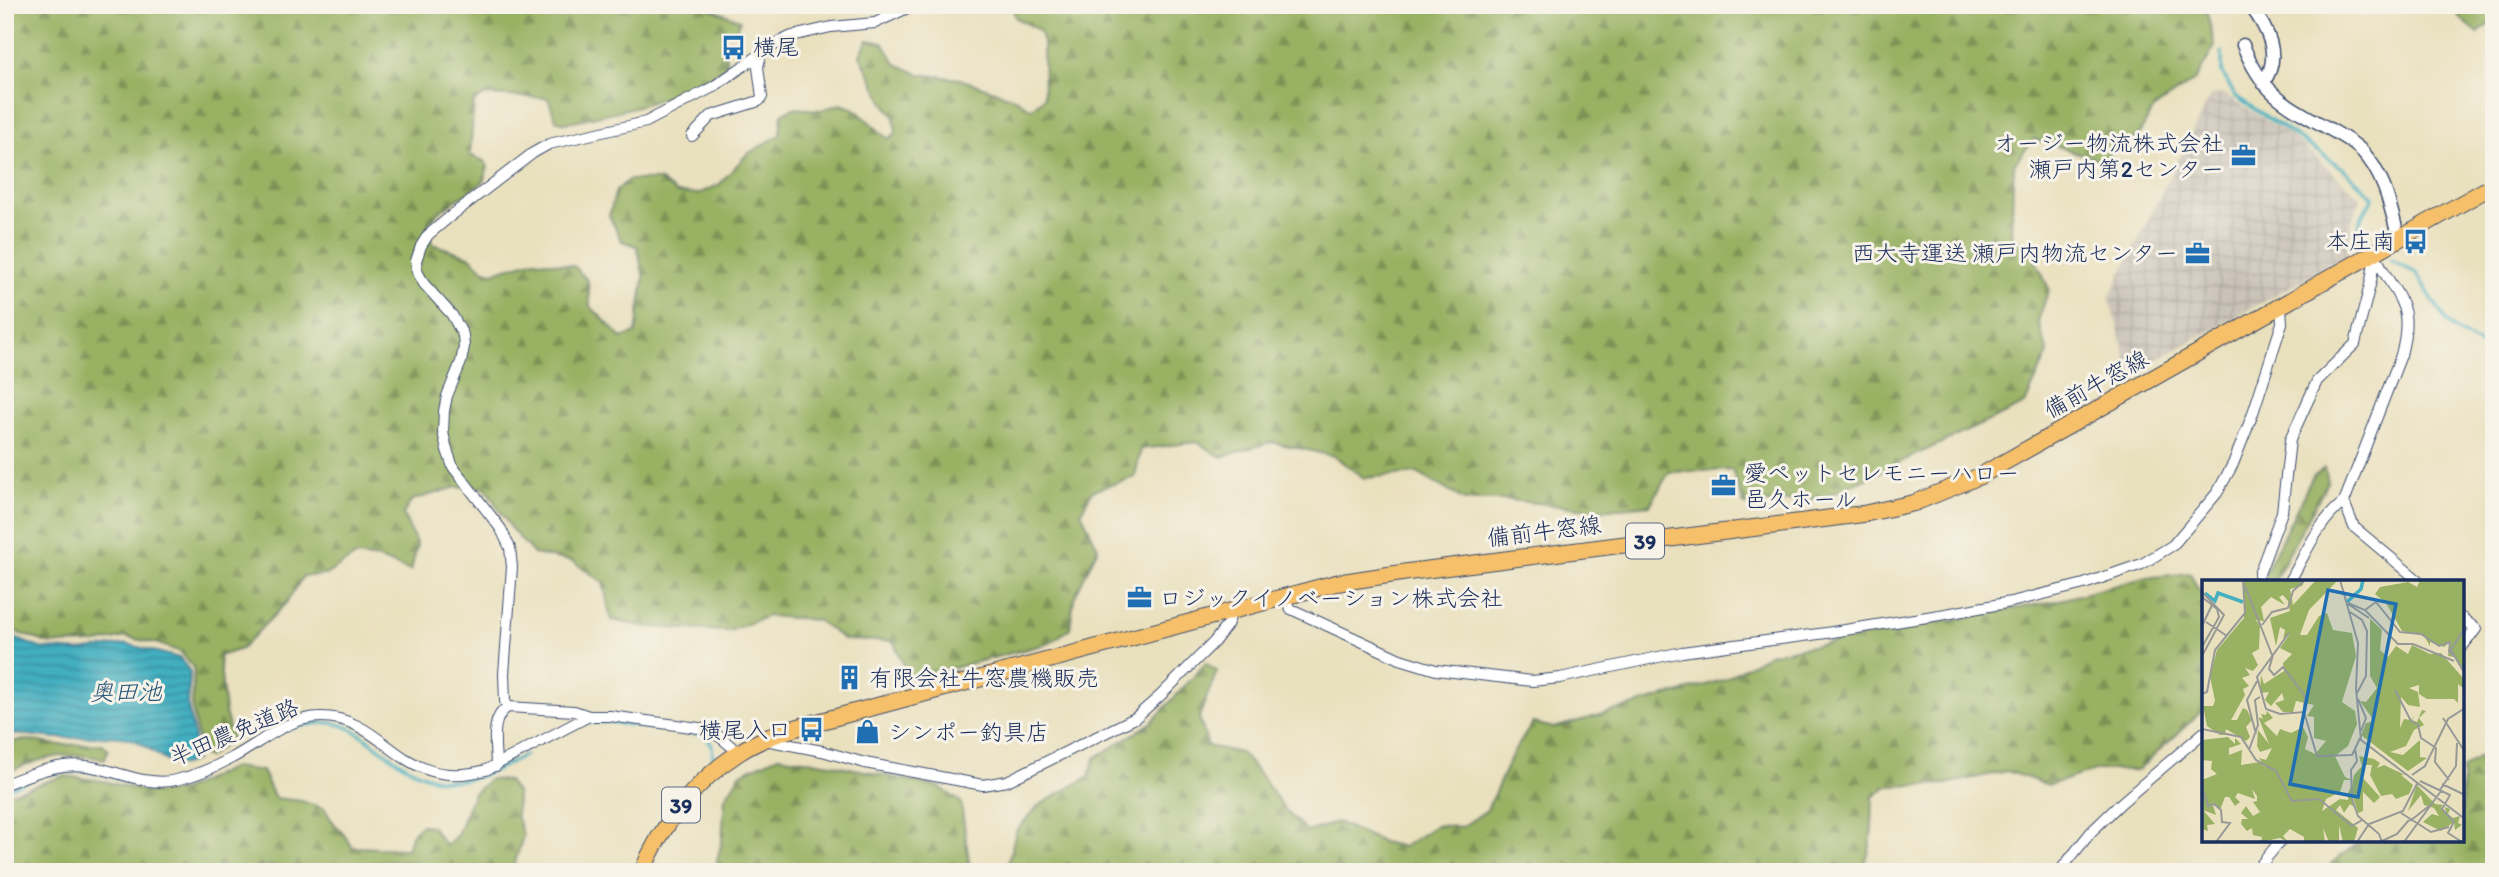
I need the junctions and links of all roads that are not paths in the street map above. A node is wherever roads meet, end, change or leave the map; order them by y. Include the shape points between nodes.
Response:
1 (914, 5) edge
2 (2250, 5) edge
3 (2243, 46) dead end
4 (761, 54) junction
5 (2263, 83) junction
6 (692, 136) dead end
7 (2494, 185) edge
8 (2399, 240) junction
9 (2375, 254) junction
10 (2281, 307) junction
11 (2344, 502) junction
12 (2259, 573) dead end
13 (2291, 580) edge
14 (2417, 580) edge
15 (1284, 597) junction
16 (1232, 611) junction
17 (2464, 620) edge
18 (2464, 644) edge
19 (508, 707) junction
20 (589, 716) junction
21 (2202, 734) edge
22 (761, 740) junction
23 (738, 752) junction
24 (496, 766) junction
25 (5, 784) edge
26 (2279, 842) edge
27 (642, 872) edge
28 (2059, 872) edge
29 (2255, 872) edge

1 - 4 street via 875,23 792,36
2 - 5 street via 2270,40 2269,75
3 - 5 street
4 - 6 street via 759,101 711,116
4 - 19 street via 713,87 646,122 541,149 452,215 421,246 417,271 463,335 461,362 444,411 447,450 453,467 501,529 510,548 504,674
5 - 8 street via 2278,99 2361,150 2378,171
7 - 8 main road, 備前牛窓線 / 39
8 - 9 main road, 備前牛窓線 / 39
9 - 10 main road, 備前牛窓線 / 39
9 - 11 street via 2402,299 2407,314 2405,338
9 - 12 street via 2355,344 2317,381 2290,440 2281,512
10 - 15 main road, 備前牛窓線 / 39 via 1980,476 1914,503 1863,514 1408,572
10 - 15 street via 2282,323 2252,416 2217,493 2173,545 2142,564 2084,584 1946,614 1682,652 1532,681 1412,663 1292,609
11 - 13 street via 2319,527
11 - 14 street via 2354,527
15 - 16 main road, 備前牛窓線 / 39
16 - 22 main road, 備前牛窓線 / 39
16 - 22 street via 1214,642 1135,718 1007,781 983,785
17 - 18 street via 2476,629
19 - 20 street
19 - 24 street via 496,722
20 - 23 street via 705,729
20 - 24 street, 半田農免道路
21 - 28 street via 2120,803
22 - 23 main road, 備前牛窓線 / 39
23 - 27 main road, 備前牛窓線 / 39 via 679,807
24 - 25 street, 半田農免道路 via 450,775 421,769 361,728 342,719 319,717 294,722 230,759 172,781 157,782 85,765 43,770
26 - 29 street

